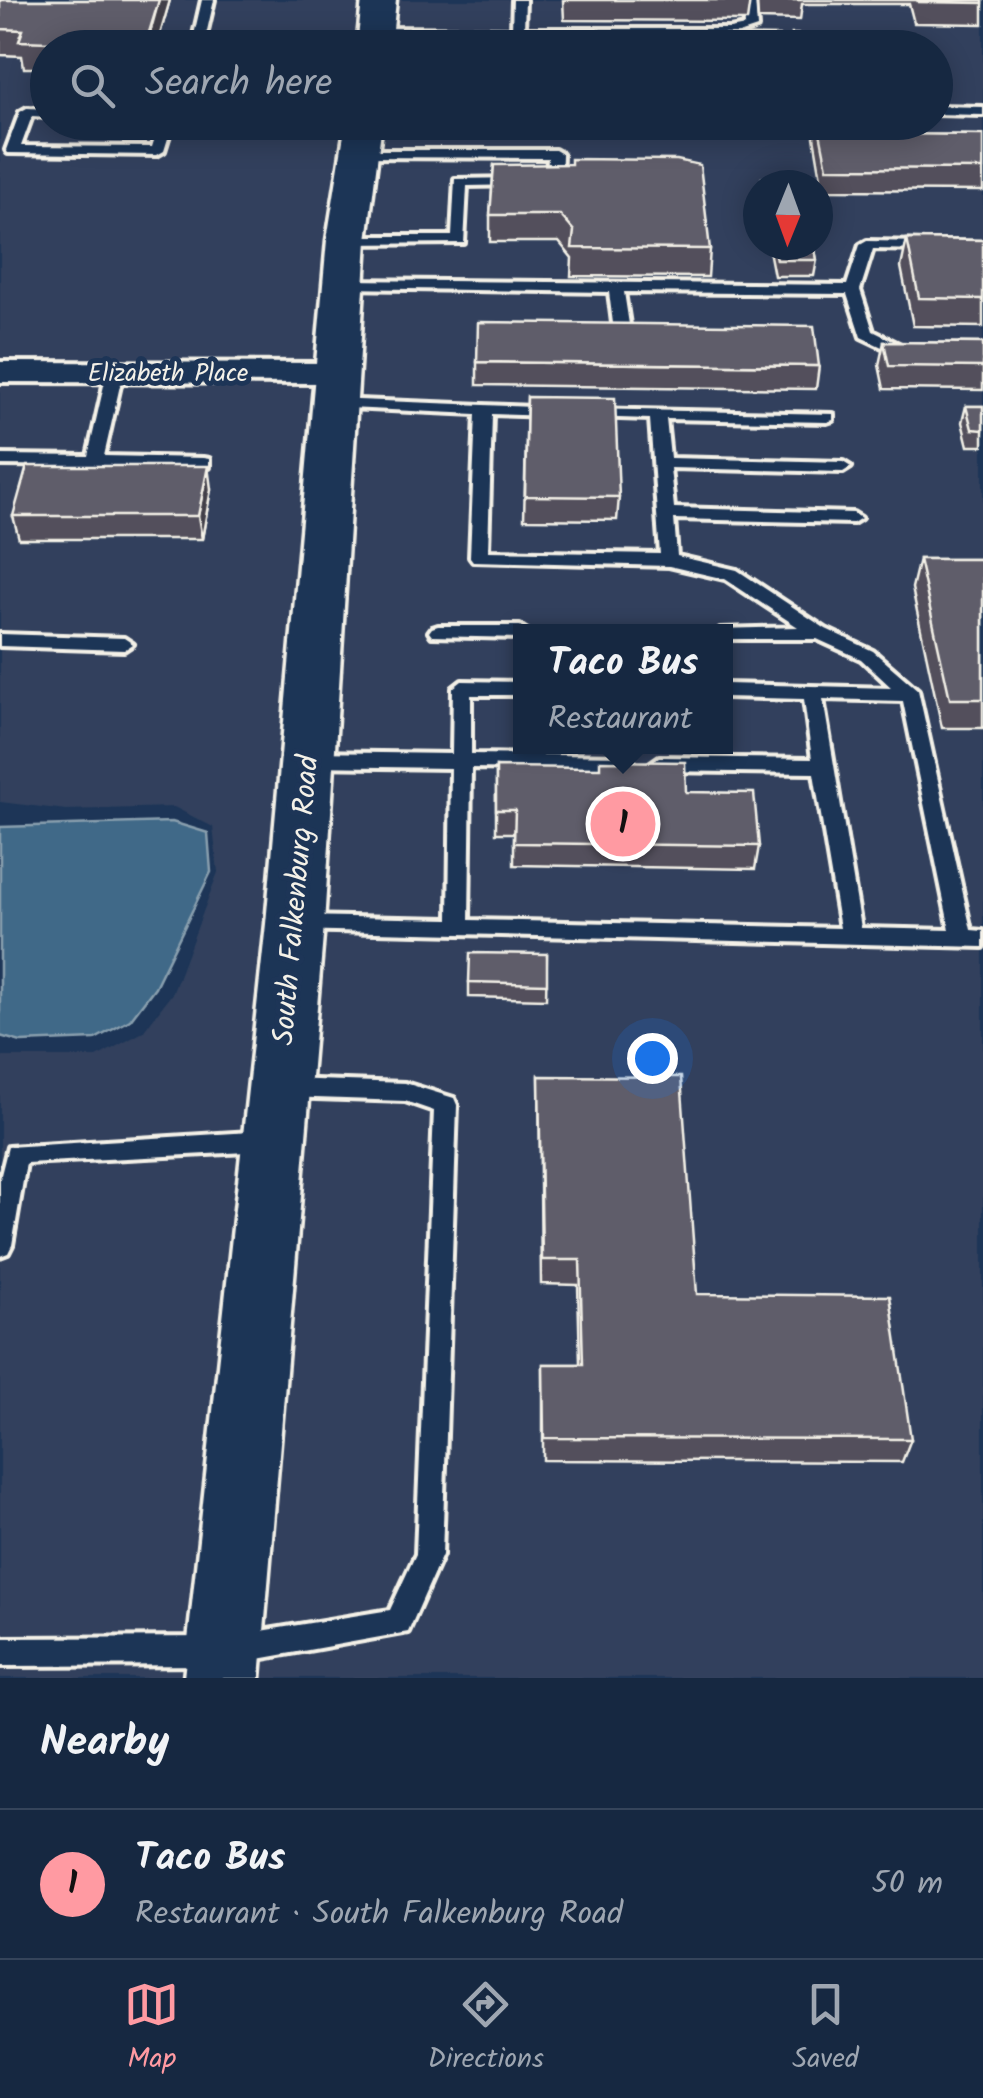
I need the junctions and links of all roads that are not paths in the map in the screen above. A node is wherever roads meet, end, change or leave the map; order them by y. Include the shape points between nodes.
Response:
1 (208, 0) edge
2 (519, 0) edge
3 (749, 0) edge
4 (376, 26) edge
5 (201, 30) edge
6 (456, 30) edge
7 (517, 30) edge
8 (738, 30) edge
9 (953, 110) edge
10 (983, 111) edge
11 (30, 112) edge
12 (161, 140) edge
13 (362, 140) edge
14 (386, 140) edge
15 (983, 247) edge
16 (346, 262) junction
17 (616, 288) junction
18 (853, 290) junction
19 (641, 330) edge
20 (927, 355) edge
21 (0, 372) edge
22 (115, 372) junction
23 (334, 389) junction
24 (484, 408) junction
25 (658, 414) junction
26 (827, 417) dead end
27 (0, 460) edge
28 (95, 462) junction
29 (203, 463) edge
30 (662, 463) junction
31 (843, 467) dead end
32 (666, 513) junction
33 (853, 518) dead end
34 (669, 560) junction
35 (438, 632) dead end
36 (513, 632) edge
37 (733, 632) edge
38 (820, 633) junction
39 (0, 640) edge
40 (124, 644) dead end
41 (513, 688) edge
42 (733, 690) edge
43 (812, 691) junction
44 (911, 695) junction
45 (307, 759) junction
46 (461, 761) junction
47 (823, 766) junction
48 (296, 924) junction
49 (459, 928) junction
50 (852, 937) junction
51 (973, 939) edge
52 (277, 1114) junction
53 (8, 1151) edge
54 (0, 1245) edge
55 (0, 1652) edge
56 (223, 1664) edge

1 - 5 lane
2 - 7 lane
3 - 8 lane via 753,23
4 - 6 lane
9 - 10 lane
11 - 12 lane via 13,150 157,151
13 - 16 street, South Falkenburg Road
14 - 16 lane via 554,154 554,182 460,182 459,240
15 - 18 lane via 868,245
16 - 17 lane
16 - 23 street, South Falkenburg Road
17 - 18 lane
17 - 19 lane via 614,331
18 - 20 lane via 866,334
21 - 22 street, Elizabeth Place
22 - 23 street, Elizabeth Place
22 - 28 lane
23 - 24 lane
23 - 45 street, South Falkenburg Road
24 - 25 lane
24 - 34 lane via 479,557
25 - 26 lane
25 - 30 lane
27 - 28 lane
28 - 29 lane
30 - 31 lane
30 - 32 lane
32 - 33 lane
32 - 34 lane
34 - 38 lane via 730,574
35 - 36 lane
37 - 38 lane
38 - 44 lane via 867,655
39 - 40 lane
41 - 46 lane via 462,688
42 - 43 lane
43 - 44 lane
43 - 47 lane
44 - 51 lane
45 - 46 lane
45 - 48 street, South Falkenburg Road
46 - 47 lane
46 - 49 lane
47 - 50 lane
48 - 49 lane
48 - 52 street, South Falkenburg Road
49 - 50 lane
50 - 51 lane
52 - 53 lane
52 - 56 street, South Falkenburg Road
52 - 56 lane via 404,1092 446,1106 429,1555 398,1622
53 - 54 lane
55 - 56 lane

